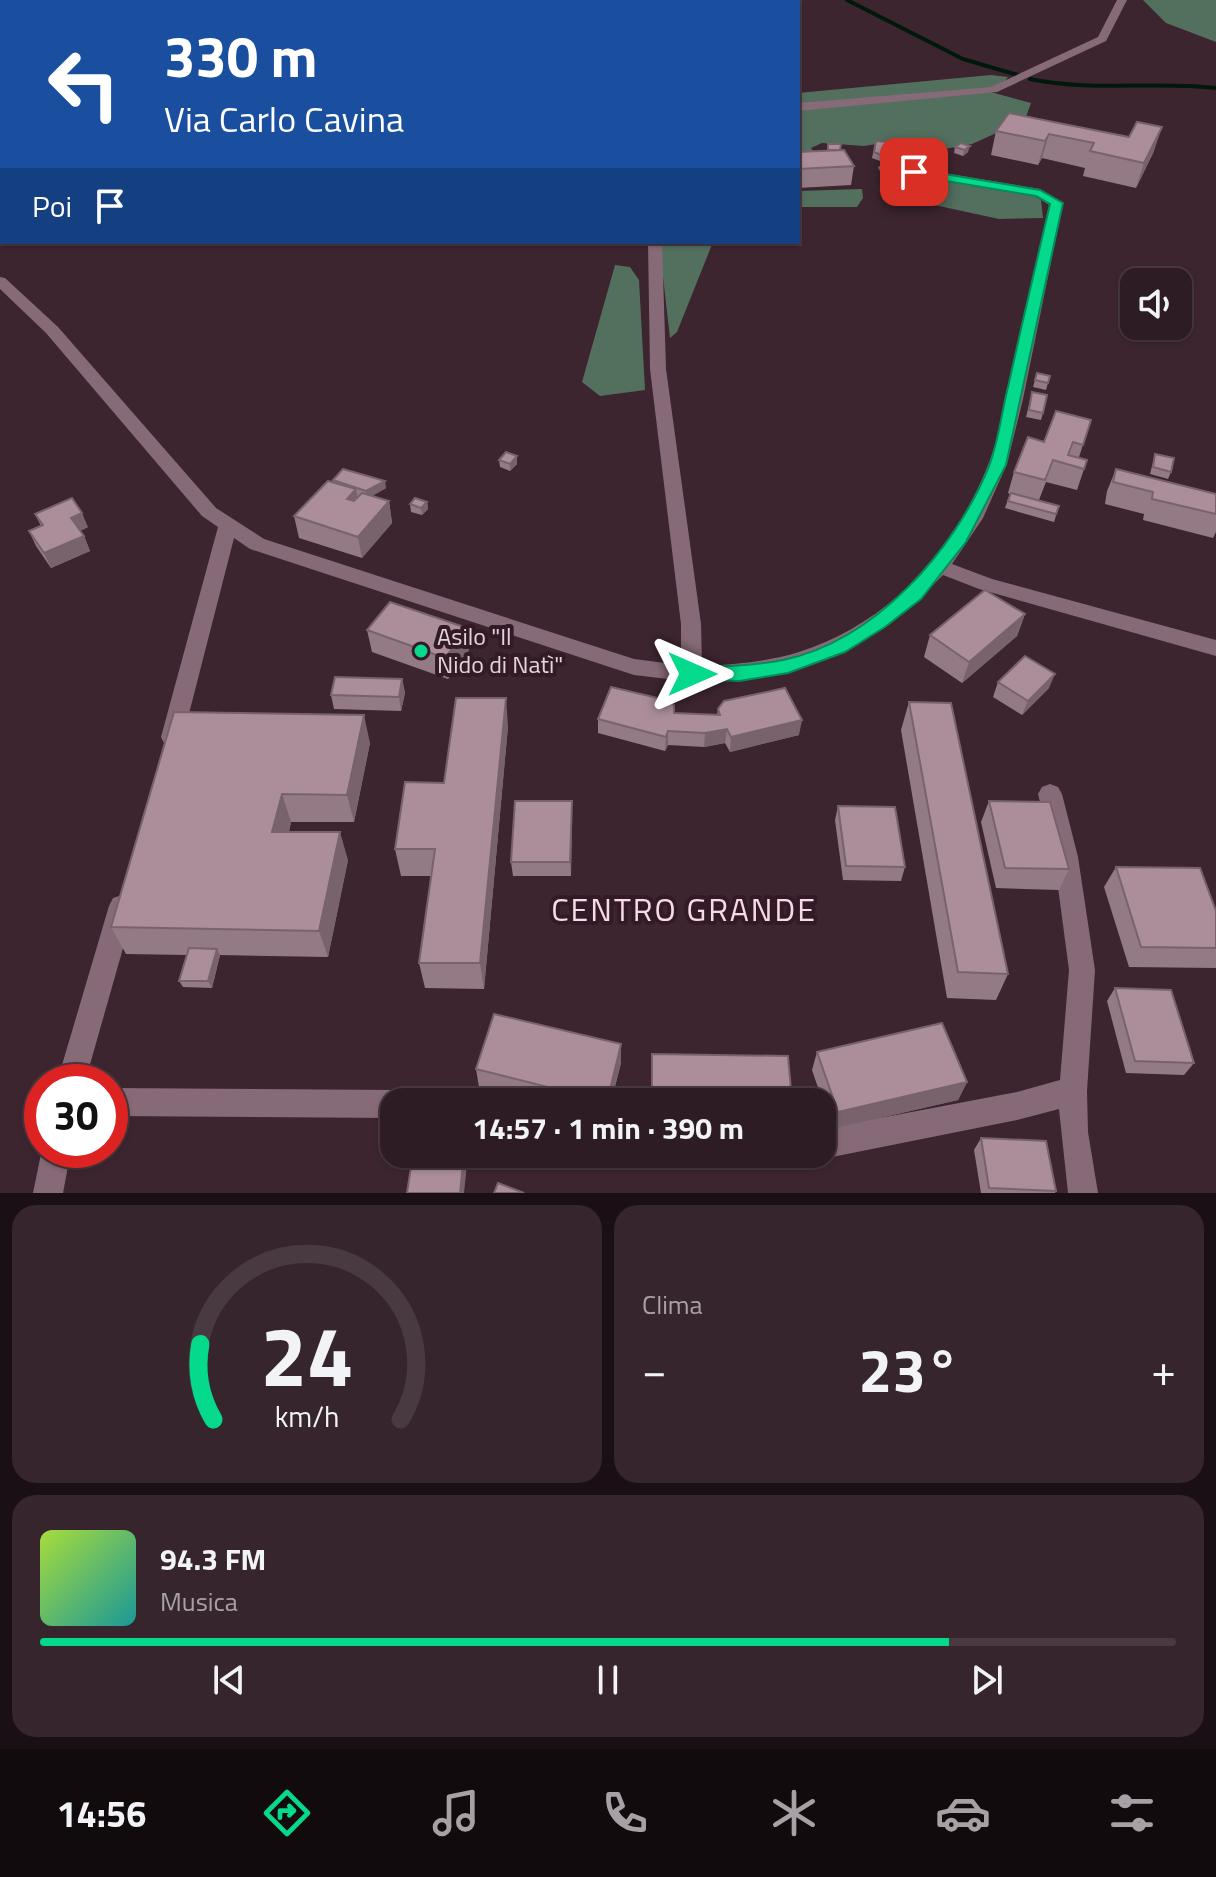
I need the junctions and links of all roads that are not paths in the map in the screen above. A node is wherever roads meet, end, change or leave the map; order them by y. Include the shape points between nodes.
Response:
1 (1122, 0) edge
2 (800, 107) edge
3 (884, 167) dead end
4 (655, 244) edge
5 (0, 281) edge
6 (228, 524) junction
7 (938, 566) junction
8 (1216, 648) edge
9 (692, 674) junction
10 (164, 763) edge
11 (1050, 794) dead end
12 (129, 884) edge
13 (76, 1064) edge
14 (1073, 1091) junction
15 (128, 1102) edge
16 (380, 1104) edge
17 (836, 1141) edge
18 (53, 1168) edge
19 (48, 1193) edge
20 (1083, 1193) edge

1 - 2 street via 1102,39 993,90
3 - 7 street via 1040,193 1057,206 998,465 960,538
4 - 9 street via 658,369 691,624
5 - 6 street via 52,330 209,512
6 - 9 street via 257,544 634,667
6 - 10 street
7 - 8 street
7 - 9 street via 914,594 838,647 788,666
11 - 14 street via 1066,857 1082,970
12 - 13 street
14 - 17 street
14 - 20 street
15 - 16 street
18 - 19 street

